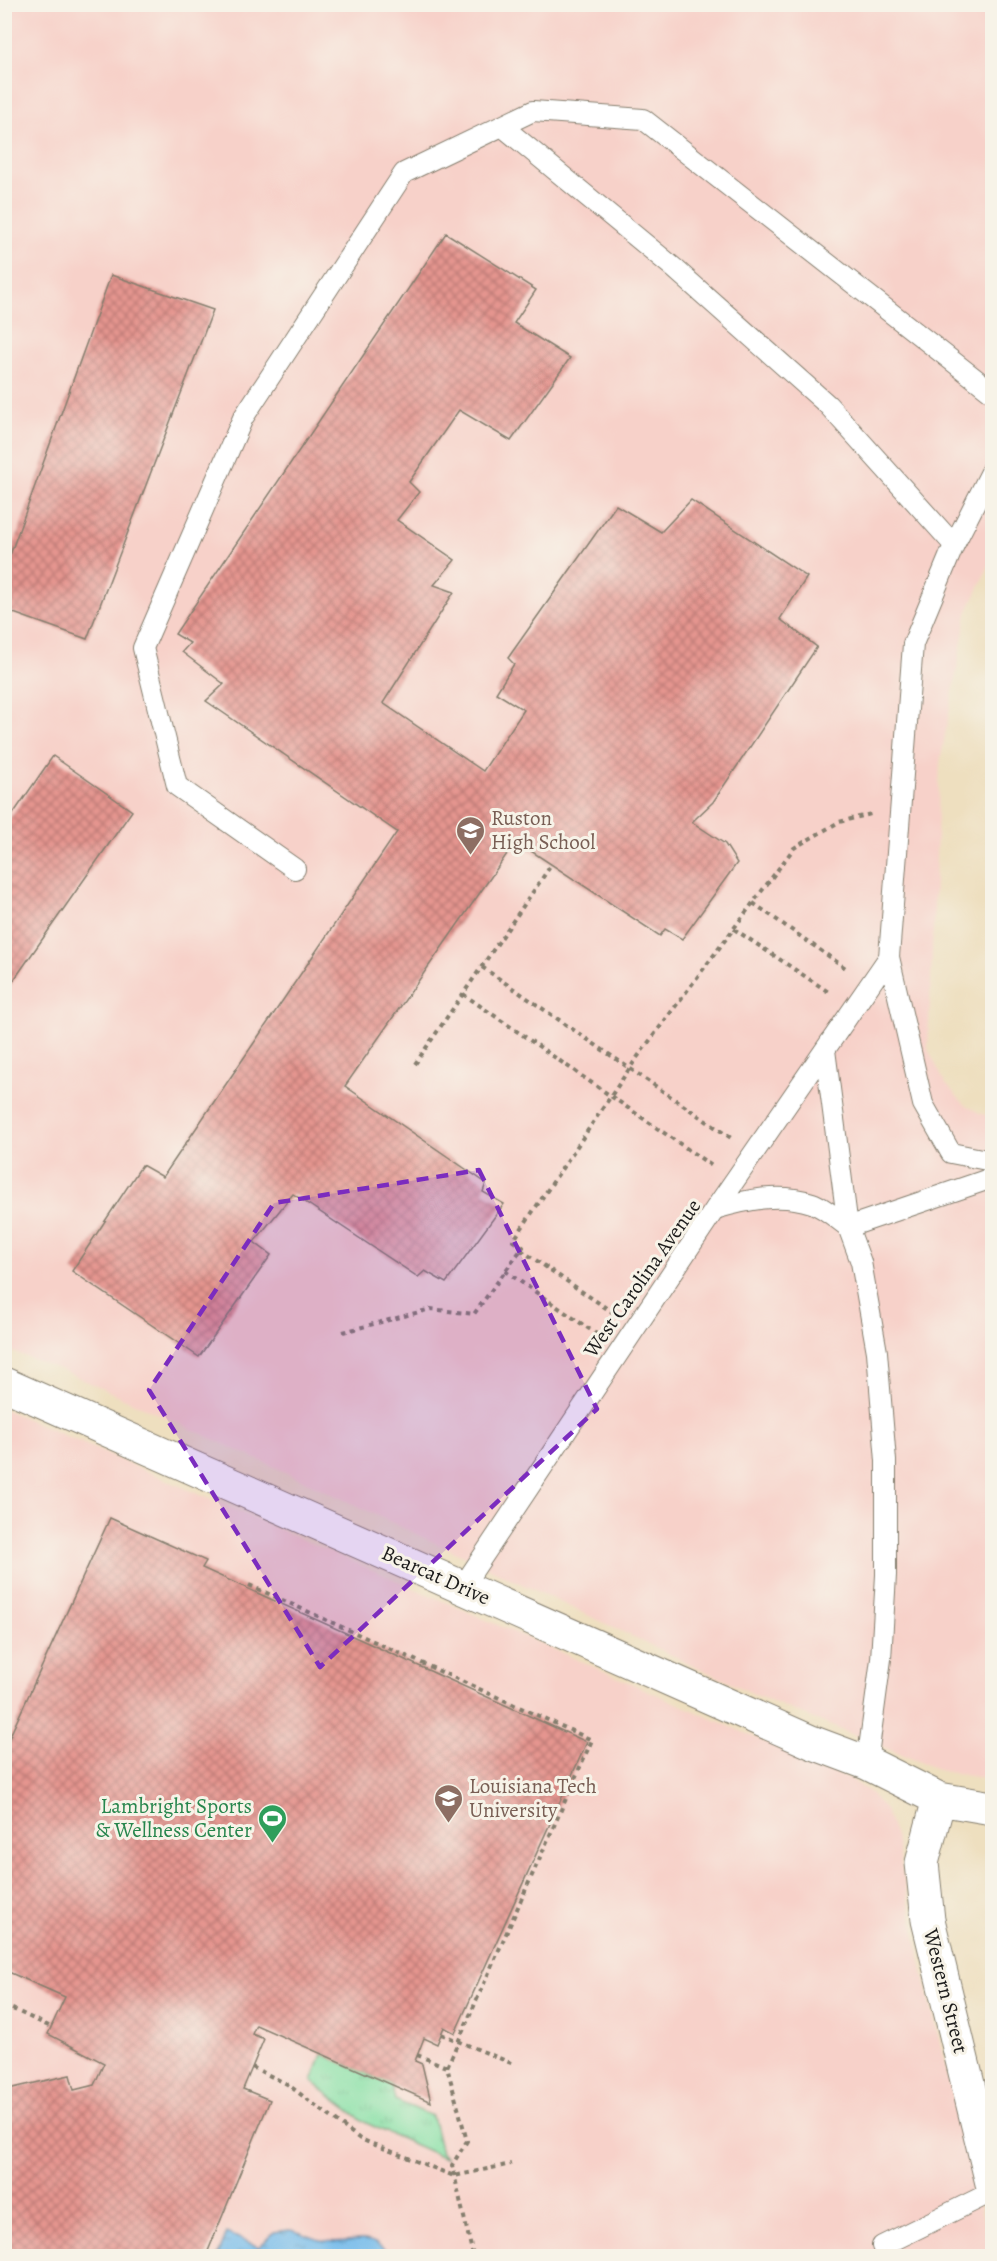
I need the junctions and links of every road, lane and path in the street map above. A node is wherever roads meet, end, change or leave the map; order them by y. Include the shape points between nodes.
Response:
1 (502, 126) junction
2 (993, 392) edge
3 (993, 470) edge
4 (954, 545) junction
5 (901, 807) junction
6 (552, 864) dead end
7 (295, 869) dead end
8 (753, 903) junction
9 (734, 929) junction
10 (889, 957) junction
11 (482, 967) junction
12 (853, 972) dead end
13 (463, 994) junction
14 (836, 997) dead end
15 (825, 1050) junction
16 (415, 1064) dead end
17 (630, 1068) junction
18 (611, 1096) junction
19 (736, 1141) dead end
20 (993, 1161) edge
21 (718, 1169) dead end
22 (993, 1178) edge
23 (715, 1209) junction
24 (848, 1227) junction
25 (521, 1250) junction
26 (505, 1271) junction
27 (617, 1315) dead end
28 (343, 1332) dead end
29 (602, 1338) dead end
30 (4, 1384) edge
31 (249, 1585) dead end
32 (463, 1586) junction
33 (867, 1763) junction
34 (939, 1799) junction
35 (993, 1808) edge
36 (4, 2005) edge
37 (51, 2027) dead end
38 (441, 2034) dead end
39 (458, 2041) junction
40 (417, 2055) dead end
41 (511, 2062) dead end
42 (252, 2067) dead end
43 (447, 2067) junction
44 (511, 2164) dead end
45 (454, 2176) junction
46 (993, 2183) edge
47 (993, 2192) edge
48 (882, 2246) dead end
49 (472, 2256) edge

1 - 2 lane via 533,111 643,119
1 - 4 lane via 674,268 828,405
1 - 7 lane via 404,173 243,417 142,648 177,786
3 - 4 lane
4 - 5 lane via 913,644
5 - 8 path via 838,822 794,848
5 - 10 lane
6 - 11 path
8 - 9 path
8 - 12 path
9 - 14 path
9 - 17 path
10 - 15 lane
10 - 20 lane via 922,1104 951,1153
11 - 13 path
11 - 17 path
13 - 16 path
13 - 18 path
15 - 23 lane
15 - 24 lane
17 - 18 path
17 - 19 path
18 - 21 path
18 - 25 path via 513,1241 523,1247
22 - 24 lane
23 - 24 lane, West Carolina Avenue via 746,1200 777,1198 813,1203
23 - 32 lane, West Carolina Avenue
24 - 33 lane via 861,1262 877,1352 887,1501 881,1659
25 - 26 path
25 - 27 path
26 - 28 path via 474,1314 431,1309
26 - 29 path
30 - 32 street, Bearcat Drive
31 - 39 path via 592,1740
32 - 33 street, Bearcat Drive via 811,1742
33 - 34 street, Bearcat Drive
34 - 35 street, Bearcat Drive
34 - 46 street, Western Street via 922,1863 923,1888
36 - 37 path
38 - 39 path
39 - 41 path
39 - 43 path
40 - 43 path
42 - 45 path via 287,2084 360,2139
43 - 45 path via 467,2141 452,2165
44 - 45 path
45 - 49 path
47 - 48 lane

